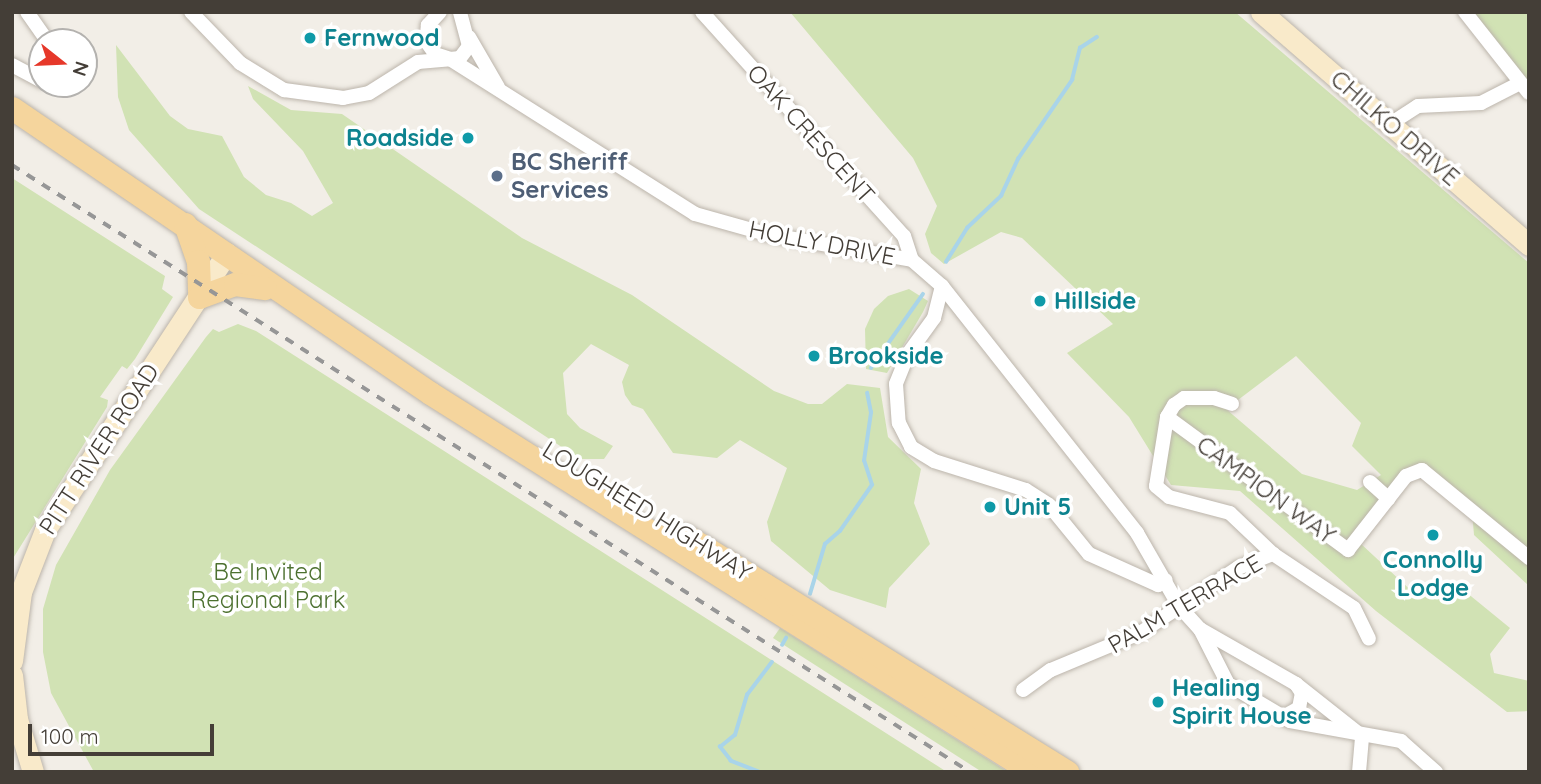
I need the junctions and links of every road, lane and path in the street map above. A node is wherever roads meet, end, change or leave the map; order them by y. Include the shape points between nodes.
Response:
1 (27, 12) edge
2 (191, 12) edge
3 (439, 12) edge
4 (702, 12) edge
5 (1261, 12) edge
6 (1465, 12) edge
7 (458, 14) edge
8 (38, 28) edge
9 (469, 37) junction
10 (426, 41) junction
11 (450, 60) junction
12 (418, 62) junction
13 (12, 65) edge
14 (28, 74) edge
15 (1525, 88) edge
16 (500, 90) junction
17 (12, 108) edge
18 (1390, 124) junction
19 (184, 224) junction
20 (1529, 245) edge
21 (227, 253) junction
22 (912, 260) junction
23 (942, 286) junction
24 (274, 290) junction
25 (199, 297) junction
26 (1232, 404) dead end
27 (1167, 417) junction
28 (1370, 482) dead end
29 (1389, 499) junction
30 (1273, 554) junction
31 (1529, 558) edge
32 (1166, 580) junction
33 (1179, 606) junction
34 (1200, 629) junction
35 (1369, 639) dead end
36 (1233, 647) junction
37 (12, 661) edge
38 (1218, 668) junction
39 (12, 675) edge
40 (1296, 684) junction
41 (1023, 690) dead end
42 (1282, 718) junction
43 (1362, 736) junction
44 (33, 772) edge
45 (1032, 772) edge
46 (1067, 772) edge
47 (1359, 772) edge
48 (1436, 772) edge

1 - 8 street
2 - 12 street via 240,63 285,90 310,97 369,93
3 - 10 street via 428,25
4 - 22 street, OAK CRESCENT via 904,236
5 - 18 main road, CHILKO DRIVE
6 - 15 street
7 - 9 street, HOLLY DRIVE
9 - 11 street via 466,54
9 - 16 street, HOLLY DRIVE
10 - 11 street, HOLLY DRIVE via 435,54
10 - 12 street
11 - 12 street
11 - 16 street, HOLLY DRIVE
13 - 14 street
15 - 18 street via 1481,103 1418,106
16 - 22 street, HOLLY DRIVE via 600,158 695,214 766,234
17 - 19 main road, LOUGHEED HIGHWAY
18 - 20 main road, CHILKO DRIVE
19 - 21 main road, LOUGHEED HIGHWAY
19 - 25 main road via 198,261
21 - 24 main road, LOUGHEED HIGHWAY
21 - 25 main road, PITT RIVER ROAD
21 - 46 main road, LOUGHEED HIGHWAY via 249,261
22 - 23 street, HOLLY DRIVE
23 - 32 street, HOLLY DRIVE via 1137,533
23 - 32 street via 934,318 908,354 896,384 900,423 911,447 934,461 1026,490 1049,505 1089,554 1158,584
24 - 25 main road via 234,284
24 - 45 main road, LOUGHEED HIGHWAY
25 - 37 main road, PITT RIVER ROAD via 45,530 21,592
26 - 27 street via 1214,398 1184,398
27 - 29 street, CAMPION WAY via 1348,550
27 - 30 street, PALM TERRACE via 1156,486 1169,498 1230,513
28 - 29 street
29 - 31 street, CAMPION WAY via 1406,476 1422,470
30 - 33 street, PALM TERRACE via 1238,568
30 - 35 street via 1354,608
32 - 33 street, HOLLY DRIVE
33 - 34 street, HOLLY DRIVE
33 - 41 street, PALM TERRACE via 1140,633 1051,670
34 - 36 street
34 - 38 street
36 - 38 street via 1223,647
36 - 40 street
38 - 42 street via 1227,684
39 - 44 main road via 17,719
40 - 42 street via 1302,693 1299,708
40 - 43 street
42 - 43 street
43 - 47 street
43 - 48 street via 1409,745

